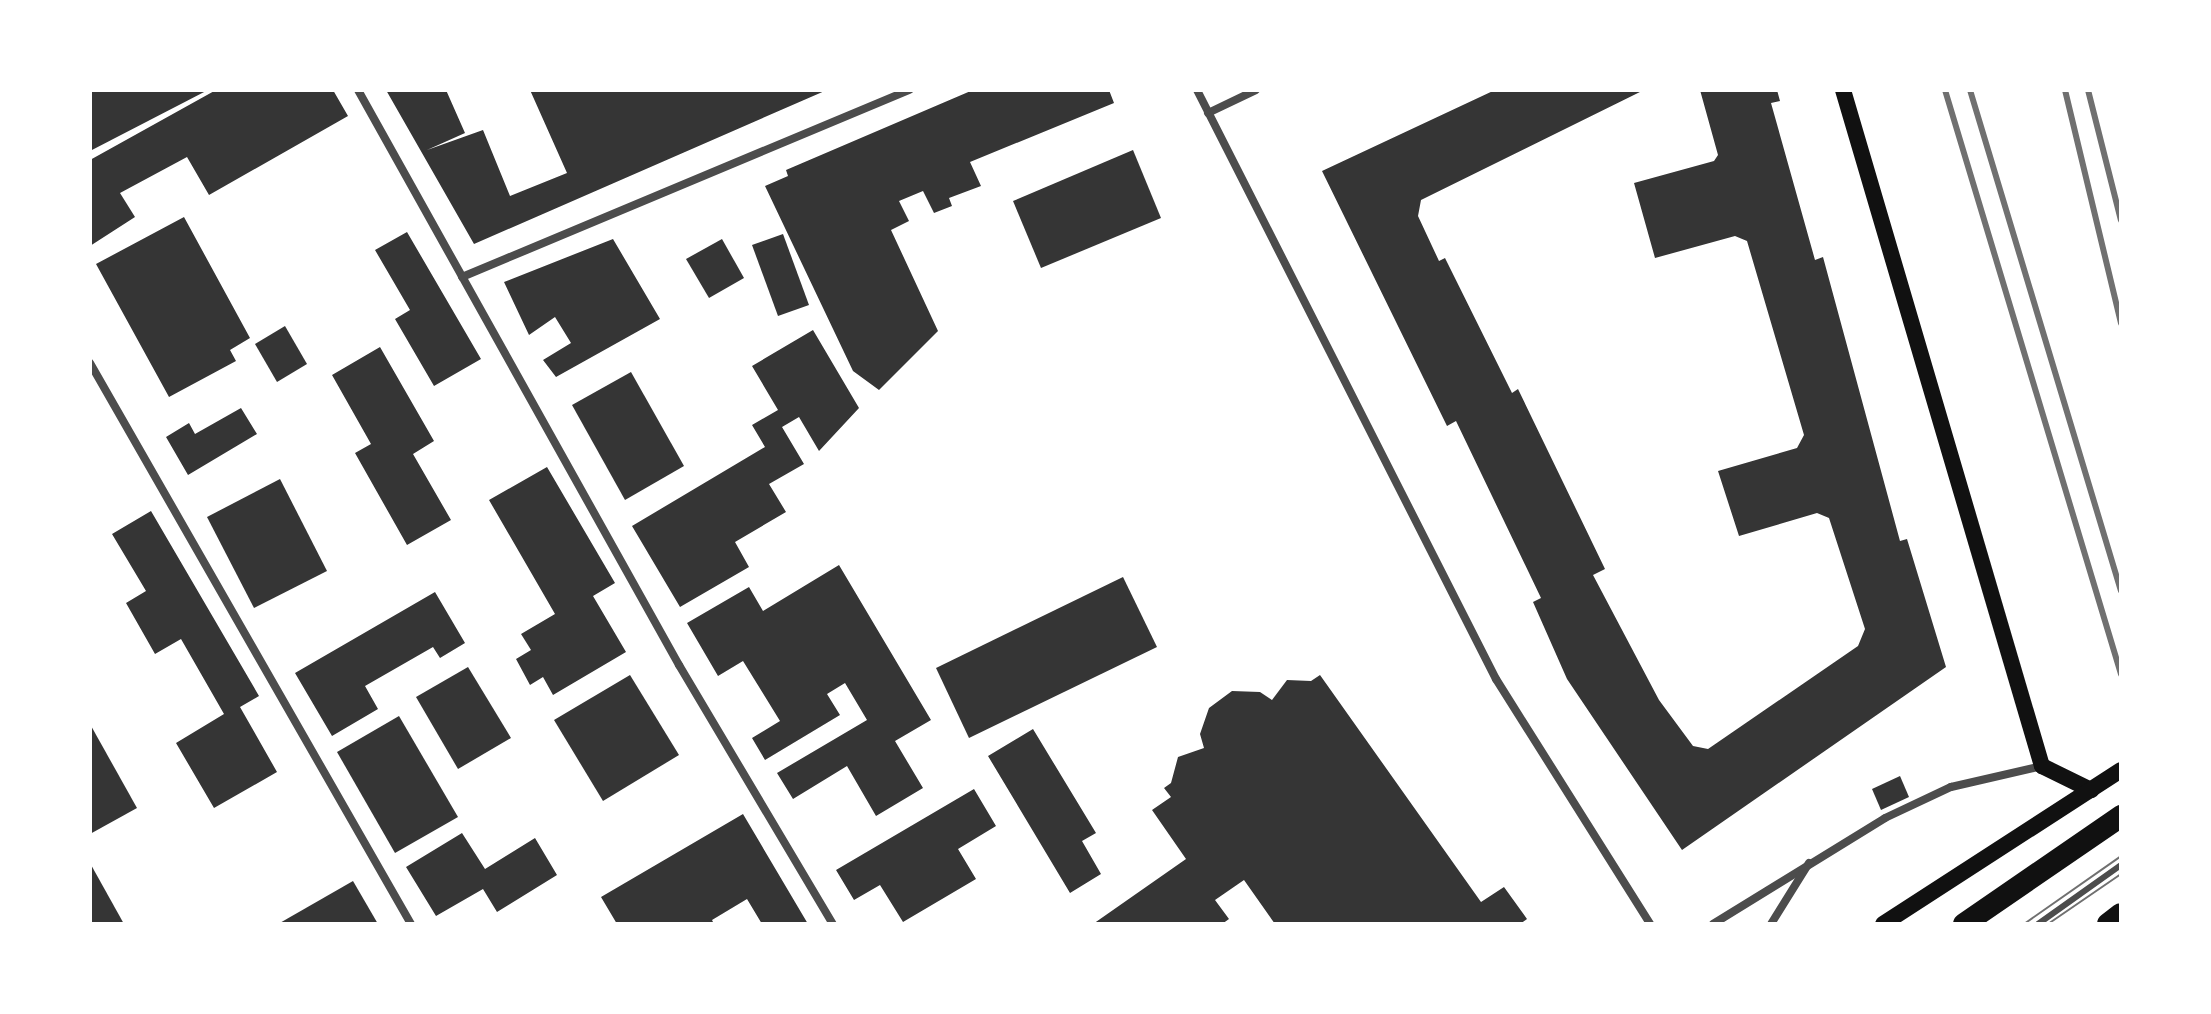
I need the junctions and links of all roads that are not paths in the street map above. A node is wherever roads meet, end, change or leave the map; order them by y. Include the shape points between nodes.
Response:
1 (358, 90) edge
2 (909, 90) edge
3 (1197, 90) edge
4 (1256, 90) edge
5 (1843, 90) edge
6 (1208, 113) junction
7 (462, 277) junction
8 (90, 363) edge
9 (2042, 766) junction
10 (2119, 771) edge
11 (2091, 790) junction
12 (2121, 816) edge
13 (1812, 859) junction
14 (2121, 865) edge
15 (2121, 914) edge
16 (411, 924) edge
17 (833, 924) edge
18 (1650, 924) edge
19 (1713, 924) edge
20 (1771, 924) edge
21 (1883, 924) edge
22 (1964, 924) edge
23 (2038, 924) edge
24 (2108, 924) edge

1 - 7 street
2 - 7 street
3 - 6 street
4 - 6 street
5 - 9 main road
6 - 18 street via 1496,679
7 - 17 street via 679,665
8 - 16 street
9 - 11 main road
9 - 13 street via 1951,787
10 - 11 main road
11 - 21 main road
12 - 22 highway
13 - 19 street
13 - 20 street
14 - 23 lane
15 - 24 highway

